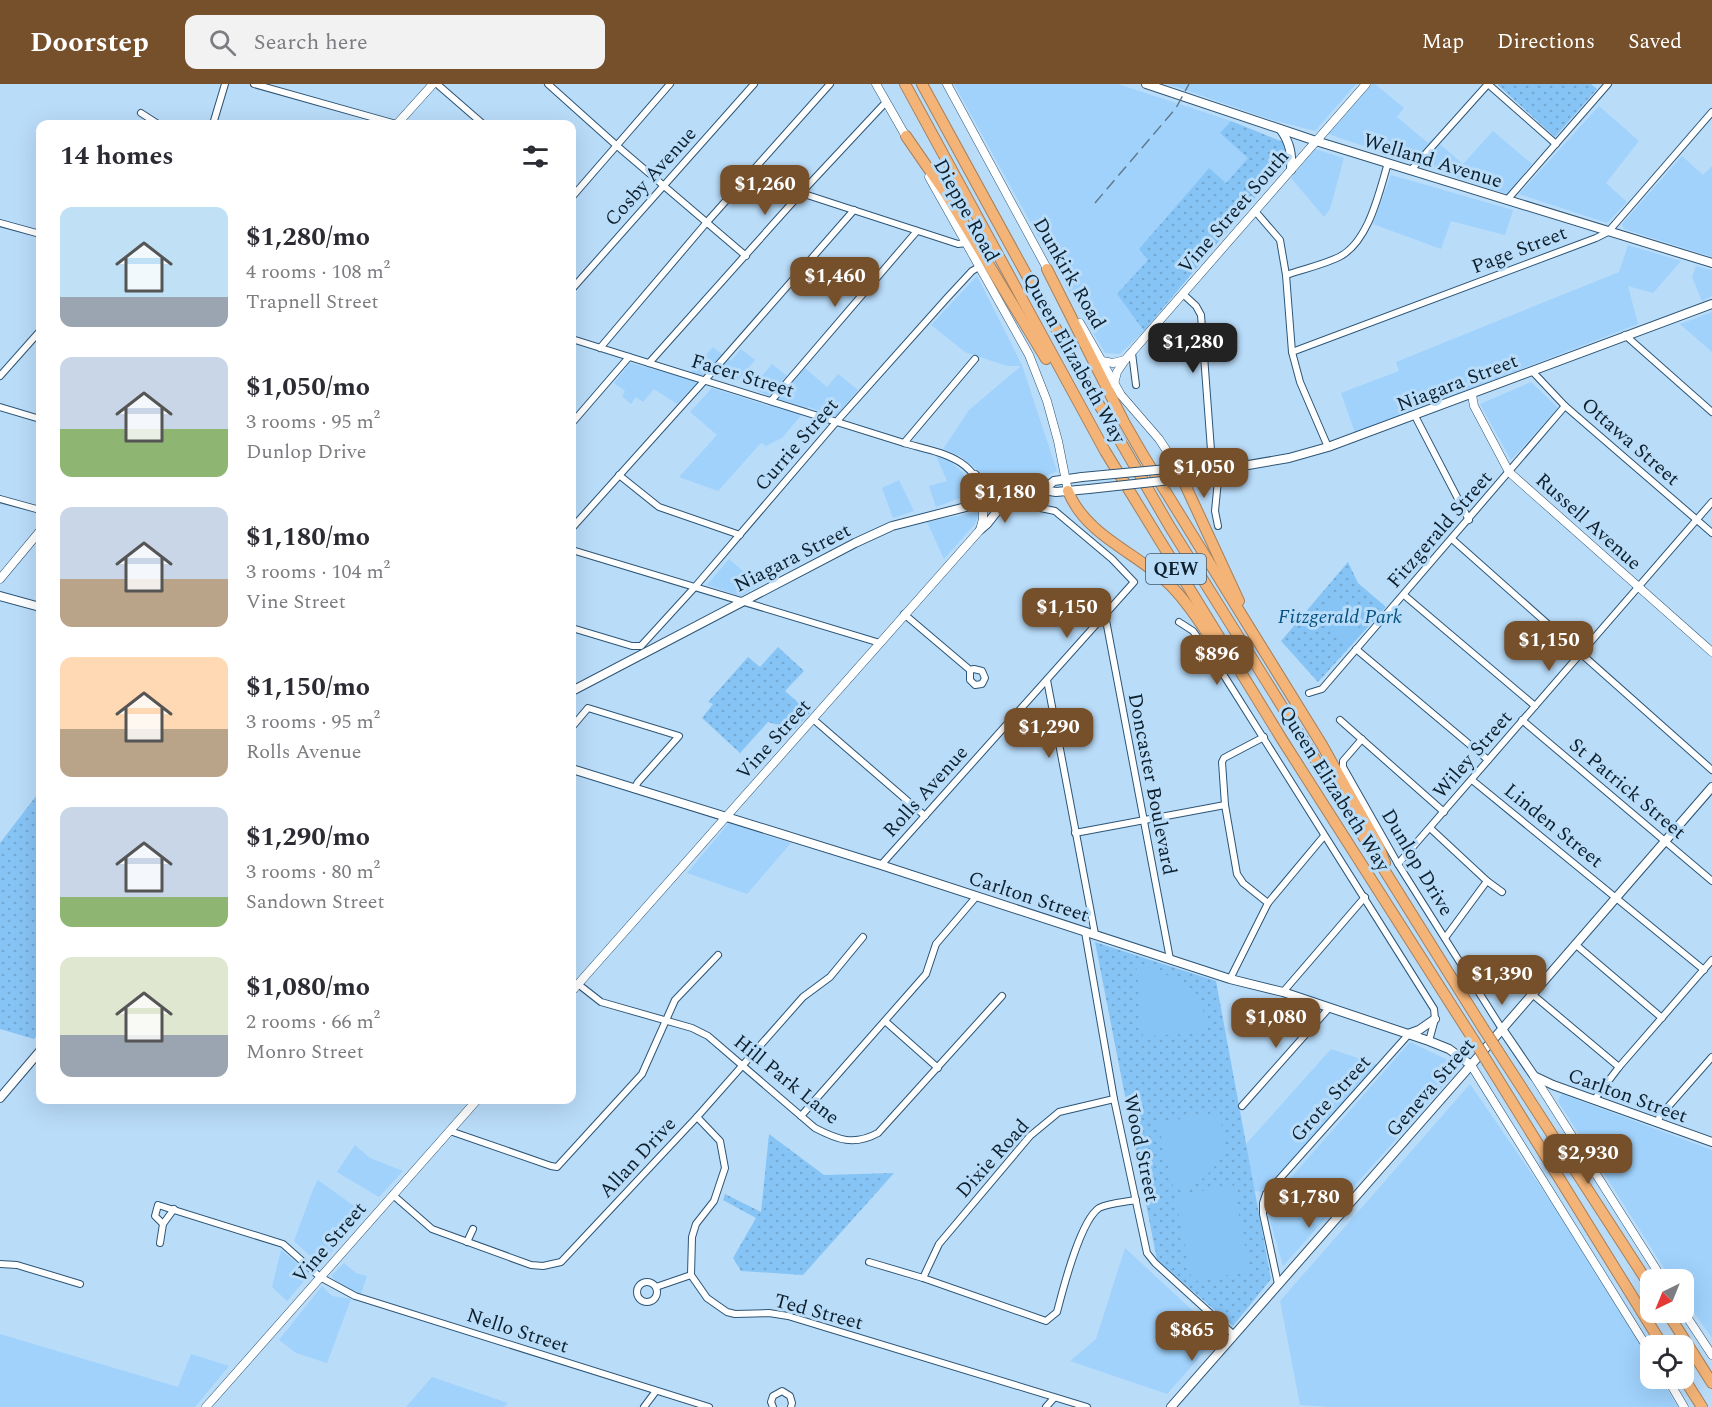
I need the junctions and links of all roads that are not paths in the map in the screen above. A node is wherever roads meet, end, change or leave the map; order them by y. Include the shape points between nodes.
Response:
1 (225, 84) edge
2 (254, 84) edge
3 (435, 84) edge
4 (548, 84) edge
5 (754, 84) edge
6 (830, 84) edge
7 (876, 84) edge
8 (905, 84) edge
9 (922, 84) edge
10 (947, 84) edge
11 (1146, 84) edge
12 (1366, 84) edge
13 (1488, 84) edge
14 (1608, 84) edge
15 (666, 86) edge
16 (886, 102) junction
17 (1712, 112) edge
18 (141, 113) dead end
19 (152, 120) edge
20 (214, 120) edge
21 (383, 120) edge
22 (401, 120) edge
23 (478, 120) edge
24 (1280, 129) junction
25 (906, 136) junction
26 (1316, 141) junction
27 (1556, 144) junction
28 (616, 145) junction
29 (1388, 163) junction
30 (1291, 170) junction
31 (1411, 170) junction
32 (663, 186) junction
33 (576, 191) edge
34 (801, 193) junction
35 (1507, 200) junction
36 (854, 210) junction
37 (1255, 211) junction
38 (707, 222) junction
39 (0, 224) edge
40 (917, 231) junction
41 (1608, 232) junction
42 (36, 233) edge
43 (966, 243) junction
44 (746, 256) junction
45 (1712, 263) edge
46 (979, 267) junction
47 (1047, 269) junction
48 (1286, 275) junction
49 (576, 285) edge
50 (1183, 294) junction
51 (1712, 304) edge
52 (1626, 335) junction
53 (36, 336) edge
54 (576, 340) edge
55 (600, 348) junction
56 (1292, 352) junction
57 (1131, 353) junction
58 (630, 357) junction
59 (975, 359) dead end
60 (1125, 360) junction
61 (1102, 361) junction
62 (649, 363) junction
63 (1532, 371) junction
64 (0, 376) edge
65 (705, 380) junction
66 (1114, 384) junction
67 (1136, 385) dead end
68 (1472, 395) junction
69 (771, 401) junction
70 (1565, 406) junction
71 (0, 407) edge
72 (1712, 412) edge
73 (1084, 413) junction
74 (1415, 416) junction
75 (36, 418) edge
76 (576, 418) edge
77 (837, 421) junction
78 (904, 443) junction
79 (1328, 447) junction
80 (1210, 450) dead end
81 (1219, 470) junction
82 (1509, 472) junction
83 (620, 475) junction
84 (975, 475) junction
85 (1177, 476) junction
86 (1065, 479) junction
87 (1043, 490) junction
88 (1068, 491) junction
89 (1030, 492) junction
90 (1009, 496) junction
91 (0, 500) edge
92 (983, 502) junction
93 (1712, 502) edge
94 (36, 509) edge
95 (1468, 520) junction
96 (1697, 520) junction
97 (576, 524) edge
98 (1218, 526) dead end
99 (980, 530) junction
100 (1712, 533) edge
101 (740, 535) junction
102 (36, 536) edge
103 (1452, 539) junction
104 (576, 551) edge
105 (0, 579) edge
106 (694, 588) junction
107 (1638, 588) junction
108 (1404, 595) junction
109 (0, 596) edge
110 (741, 602) junction
111 (36, 606) edge
112 (904, 614) junction
113 (1105, 615) junction
114 (1179, 622) dead end
115 (576, 629) edge
116 (880, 643) junction
117 (1260, 645) junction
118 (1356, 649) junction
119 (1712, 652) edge
120 (1581, 654) junction
121 (969, 670) dead end
122 (1047, 680) junction
123 (576, 689) edge
124 (1309, 693) dead end
125 (1535, 706) junction
126 (813, 719) junction
127 (1340, 720) dead end
128 (1522, 720) junction
129 (576, 722) edge
130 (1264, 737) junction
131 (1362, 739) junction
132 (1283, 741) junction
133 (1488, 760) junction
134 (576, 770) edge
135 (1712, 770) edge
136 (1472, 780) junction
137 (1712, 787) edge
138 (634, 789) junction
139 (1225, 805) junction
140 (1444, 812) junction
141 (925, 816) junction
142 (725, 817) junction
143 (1143, 820) junction
144 (1430, 828) junction
145 (1075, 833) junction
146 (1324, 836) junction
147 (1665, 840) junction
148 (1398, 864) junction
149 (880, 865) junction
150 (1487, 881) junction
151 (1712, 881) edge
152 (1392, 883) junction
153 (1502, 892) dead end
154 (976, 897) junction
155 (1365, 897) junction
156 (1616, 897) junction
157 (1268, 903) junction
158 (1085, 932) junction
159 (1095, 934) junction
160 (863, 937) dead end
161 (1445, 938) junction
162 (1575, 944) junction
163 (718, 955) dead end
164 (1170, 959) junction
165 (1712, 960) edge
166 (1704, 970) junction
167 (1230, 979) junction
168 (578, 984) junction
169 (576, 986) edge
170 (1283, 992) junction
171 (1532, 994) junction
172 (1002, 996) dead end
173 (1329, 1008) junction
174 (1662, 1018) junction
175 (1436, 1019) junction
176 (665, 1020) junction
177 (885, 1021) junction
178 (1502, 1029) junction
179 (1408, 1035) junction
180 (1430, 1041) junction
181 (36, 1055) edge
182 (1712, 1057) edge
183 (1471, 1065) junction
184 (742, 1066) junction
185 (1618, 1067) junction
186 (938, 1068) junction
187 (1534, 1076) junction
188 (1, 1094) edge
189 (1114, 1099) junction
190 (1594, 1100) junction
191 (474, 1104) edge
192 (1242, 1106) dead end
193 (801, 1116) junction
194 (697, 1118) junction
195 (1657, 1123) junction
196 (450, 1131) junction
197 (1712, 1142) edge
198 (393, 1195) junction
199 (1136, 1200) junction
200 (174, 1209) junction
201 (163, 1224) junction
202 (473, 1229) dead end
203 (467, 1242) junction
204 (160, 1243) dead end
205 (869, 1262) dead end
206 (0, 1264) edge
207 (1656, 1269) edge
208 (1640, 1271) edge
209 (691, 1275) junction
210 (320, 1277) junction
211 (923, 1278) junction
212 (80, 1284) dead end
213 (1278, 1284) junction
214 (656, 1287) dead end
215 (1674, 1323) edge
216 (1691, 1323) edge
217 (1234, 1335) junction
218 (1656, 1335) edge
219 (1640, 1336) edge
220 (1712, 1355) edge
221 (1712, 1382) edge
222 (1673, 1389) edge
223 (1691, 1389) edge
224 (656, 1391) junction
225 (1054, 1398) junction
226 (206, 1407) edge
227 (644, 1407) edge
228 (710, 1407) edge
229 (772, 1407) edge
230 (791, 1407) edge
231 (1046, 1407) edge
232 (1087, 1407) edge
233 (1171, 1407) edge
234 (1684, 1407) edge
235 (1702, 1407) edge

1 - 20 street
2 - 21 street
3 - 22 street
3 - 23 street
4 - 28 street
5 - 32 street, Cosby Avenue
6 - 38 street
7 - 16 street, Dieppe Road
8 - 73 highway, Queen Elizabeth Way / QEW
9 - 152 highway, Queen Elizabeth Way / QEW via 1123,449
10 - 47 street, Dunkirk Road
11 - 24 main road, Welland Avenue
12 - 26 street, Vine Street South
13 - 27 street
13 - 31 street
14 - 27 street
15 - 28 street
16 - 25 street, Dieppe Road
16 - 34 street
17 - 41 street, Page Street
18 - 19 street
24 - 26 main road, Welland Avenue
24 - 30 main road via 1288,139
25 - 43 street, Dieppe Road
25 - 73 highway
26 - 29 main road, Welland Avenue
26 - 30 street, Vine Street South
27 - 35 street
28 - 32 street
28 - 33 street
29 - 31 main road, Welland Avenue
29 - 48 street via 1369,223 1350,249
30 - 37 street, Vine Street South
31 - 35 main road, Welland Avenue
32 - 38 street
32 - 49 street, Cosby Avenue
34 - 36 street
34 - 44 street
35 - 41 main road, Welland Avenue
36 - 40 street
36 - 65 street
37 - 48 street via 1280,240
37 - 50 street, Vine Street South
38 - 44 street
38 - 55 street
39 - 42 street
40 - 43 street
40 - 69 street
41 - 45 main road, Welland Avenue
41 - 56 street, Page Street
43 - 46 street, Dieppe Road
44 - 62 street
46 - 77 street, Currie Street
46 - 86 street, Dieppe Road via 1036,371 1058,441
47 - 61 street, Dunkirk Road
47 - 117 highway via 1128,430
48 - 56 street
50 - 57 street, Vine Street South
50 - 80 street via 1201,315
51 - 52 main road, Niagara Street
52 - 63 main road, Niagara Street
52 - 72 street
53 - 64 street
54 - 55 street, Facer Street
55 - 58 street, Facer Street
56 - 79 street via 1300,382
57 - 60 street, Vine Street South
57 - 67 street
58 - 62 street, Facer Street
58 - 76 street
59 - 78 street
60 - 61 street
60 - 66 street, Vine Street South
61 - 66 street, Dunkirk Road
62 - 65 street, Facer Street
63 - 68 main road, Niagara Street
63 - 70 street, Ottawa Street
65 - 69 street, Facer Street
65 - 83 street
66 - 85 street, Dunkirk Road via 1159,440
68 - 74 main road, Niagara Street
68 - 82 street, Russell Avenue
69 - 77 street, Facer Street
70 - 82 street, Fitzgerald Street
70 - 96 street, Ottawa Street
71 - 75 street
73 - 132 highway, Queen Elizabeth Way / QEW
74 - 79 main road, Niagara Street
74 - 95 street
77 - 78 street, Facer Street
77 - 101 street, Currie Street
78 - 84 street, Facer Street via 948,455
79 - 81 main road, Niagara Street
81 - 85 main road, Niagara Street via 1200,476
81 - 98 street via 1215,511
82 - 95 street, Fitzgerald Street
82 - 107 street, Russell Avenue
83 - 97 street
83 - 101 street via 659,507
84 - 90 main road
84 - 92 street
85 - 86 main road, Niagara Street, bridge via 1167,469
85 - 88 main road, Niagara Street, bridge
85 - 117 highway
86 - 87 main road, Niagara Street via 1054,481
86 - 88 street, Dieppe Road
87 - 88 main road, Niagara Street
87 - 89 main road, Niagara Street
88 - 132 highway via 1073,504 1097,530 1170,585 1194,613
89 - 90 main road, Niagara Street
89 - 113 street, Rolls Avenue via 1026,505 1055,511 1134,582
90 - 92 main road, Niagara Street
90 - 99 main road
91 - 94 street
92 - 99 street
92 - 110 main road, Niagara Street via 892,526
93 - 96 street, Wiley Street
95 - 103 street, Fitzgerald Street
96 - 100 street, Ottawa Street
96 - 107 street, Wiley Street
99 - 112 street, Vine Street
101 - 106 street, Currie Street
102 - 105 street
103 - 108 street, Fitzgerald Street
103 - 120 street
104 - 106 street
106 - 110 street
106 - 115 street, Currie Street via 641,646
107 - 119 street, Russell Avenue
107 - 120 street, Wiley Street
108 - 118 street, Fitzgerald Street
108 - 125 street
109 - 111 main road
110 - 116 street
110 - 123 main road, Niagara Street
112 - 116 street, Vine Street
112 - 121 street
113 - 122 street, Rolls Avenue
113 - 143 street, Doncaster Boulevard
114 - 130 street via 1193,631
116 - 126 street, Vine Street
117 - 152 highway via 1347,788 1379,847
118 - 124 street, Fitzgerald Street via 1322,689
118 - 133 street
120 - 125 street, Wiley Street
120 - 135 street
122 - 141 street, Rolls Avenue
122 - 145 street
125 - 128 street, Wiley Street
126 - 141 street
126 - 142 street, Vine Street
127 - 131 street
128 - 133 street, Wiley Street
128 - 147 street, St Patrick Street
129 - 138 street via 588,708 679,736
130 - 139 street via 1224,758
130 - 146 street
131 - 140 street
131 - 148 street, Dunlop Drive via 1342,763
132 - 218 highway, Queen Elizabeth Way / QEW, bridge
133 - 136 street, Wiley Street
134 - 138 main road, Carlton Street
136 - 140 street, Wiley Street
136 - 156 street, Linden Street
137 - 147 main road, Geneva Street
138 - 142 main road, Carlton Street
139 - 143 street
139 - 157 street via 1237,874
140 - 144 street, Wiley Street
141 - 149 street, Rolls Avenue
142 - 149 main road, Carlton Street
142 - 168 street, Vine Street
143 - 145 street
143 - 164 street, Doncaster Boulevard
144 - 148 street, Wiley Street
144 - 150 street
145 - 159 street
146 - 155 street
146 - 157 street
147 - 151 street, St Patrick Street
147 - 156 main road, Geneva Street
148 - 161 street, Dunlop Drive
149 - 154 main road, Carlton Street
150 - 153 street
150 - 161 street
152 - 208 highway, Queen Elizabeth Way / QEW, bridge
154 - 158 main road, Carlton Street
154 - 177 street via 936,944 927,974
155 - 170 street
155 - 175 street via 1434,1009
156 - 162 main road, Geneva Street
156 - 166 street, Linden Street
157 - 167 street
158 - 159 main road, Carlton Street
158 - 189 street, Wood Street
159 - 164 main road, Carlton Street
160 - 184 street, Allan Drive via 830,977 803,997
161 - 178 street, Dunlop Drive
162 - 171 main road, Geneva Street
162 - 174 street
163 - 176 street via 675,1000
164 - 167 main road, Carlton Street
165 - 166 street
166 - 174 street
167 - 170 main road, Carlton Street
168 - 169 street, Vine Street
168 - 176 street, Hill Park Lane via 601,1002
170 - 173 main road, Carlton Street
171 - 178 main road, Geneva Street
171 - 185 street
172 - 186 street, Hill Park Lane
173 - 179 main road, Carlton Street
173 - 192 street
174 - 185 street
175 - 179 main road
175 - 180 street
176 - 184 street, Hill Park Lane via 708,1036
176 - 196 street via 642,1074 557,1167
177 - 186 street
177 - 193 street
178 - 183 main road, Geneva Street
178 - 187 main road, Dunlop Drive
179 - 180 main road, Carlton Street
179 - 213 street, Grote Street via 1266,1194 1263,1214
180 - 183 main road, Carlton Street
181 - 188 main road
182 - 195 street
183 - 213 main road, Geneva Street
183 - 219 street
184 - 193 street, Hill Park Lane
184 - 194 street, Allan Drive
185 - 190 street
186 - 193 street, Hill Park Lane via 878,1132 867,1138 835,1139
187 - 190 main road, Carlton Street
187 - 207 street, Dunlop Drive
189 - 199 street, Wood Street
189 - 211 street, Dixie Road via 1059,1112 1030,1136 939,1244
190 - 195 main road, Carlton Street
191 - 196 street, Vine Street
194 - 203 street, Allan Drive via 561,1262 531,1265
194 - 209 street via 720,1142 725,1168 714,1201 696,1224
195 - 197 main road, Carlton Street
196 - 198 street, Vine Street
198 - 203 street, Allan Drive via 432,1229
198 - 210 street, Vine Street
199 - 211 street via 1100,1208 1092,1216 1080,1239 1057,1312 1049,1320
199 - 217 street, Wood Street via 1147,1253
200 - 201 street
200 - 201 street via 159,1205 155,1216
200 - 210 street, Nello Street via 283,1244
201 - 204 street
202 - 203 street
205 - 211 street
206 - 212 street via 17,1265
209 - 214 street
209 - 225 street, Ted Street via 707,1298 727,1312 788,1316
210 - 224 street, Nello Street via 355,1296
210 - 226 street, Vine Street
213 - 217 main road, Geneva Street
215 - 221 highway
216 - 220 street
217 - 233 main road, Geneva Street
222 - 234 street
223 - 235 highway
224 - 227 street
224 - 228 street, Nello Street
225 - 231 street
225 - 232 street, Ted Street
229 - 230 street via 773,1396 782,1391 790,1396

